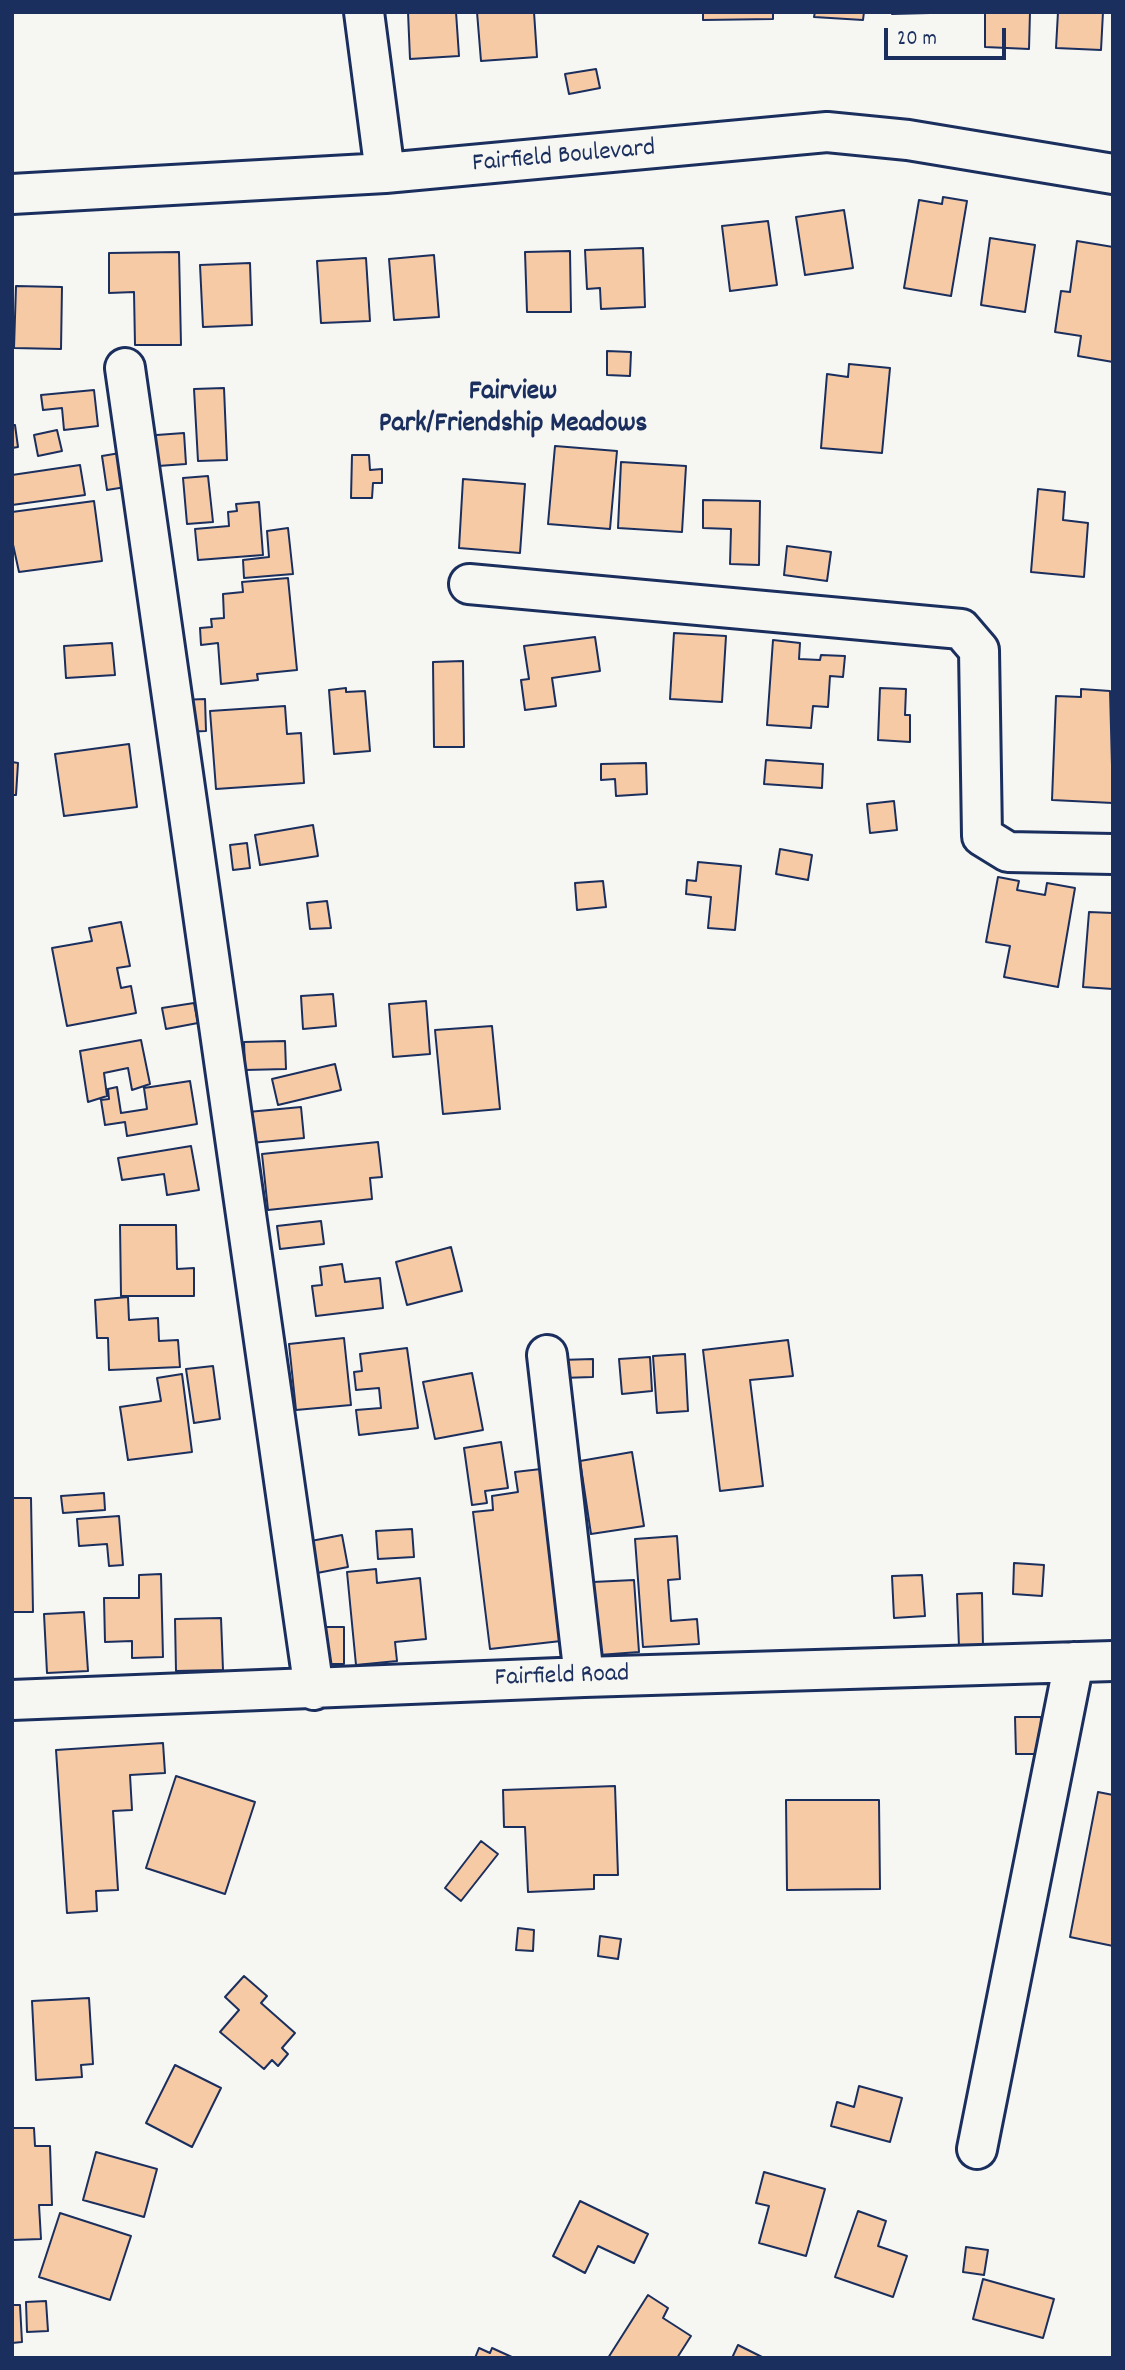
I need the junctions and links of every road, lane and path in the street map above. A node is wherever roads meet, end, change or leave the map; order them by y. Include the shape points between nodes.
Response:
1 (364, 12) edge
2 (385, 173) junction
3 (1113, 174) edge
4 (12, 194) edge
5 (125, 368) dead end
6 (469, 584) dead end
7 (1113, 854) edge
8 (547, 1355) dead end
9 (1113, 1661) edge
10 (1074, 1662) junction
11 (584, 1677) junction
12 (314, 1690) junction
13 (12, 1700) edge
14 (977, 2149) dead end

1 - 2 street
2 - 3 street, Fairfield Boulevard via 827,132 908,140
2 - 4 street, Fairfield Boulevard
5 - 12 street
6 - 7 street via 961,629 979,650 982,836 1008,852
8 - 11 street
9 - 10 street, Fairfield Road
10 - 11 street, Fairfield Road
10 - 14 street
11 - 12 street, Fairfield Road
12 - 13 street, Fairfield Road

